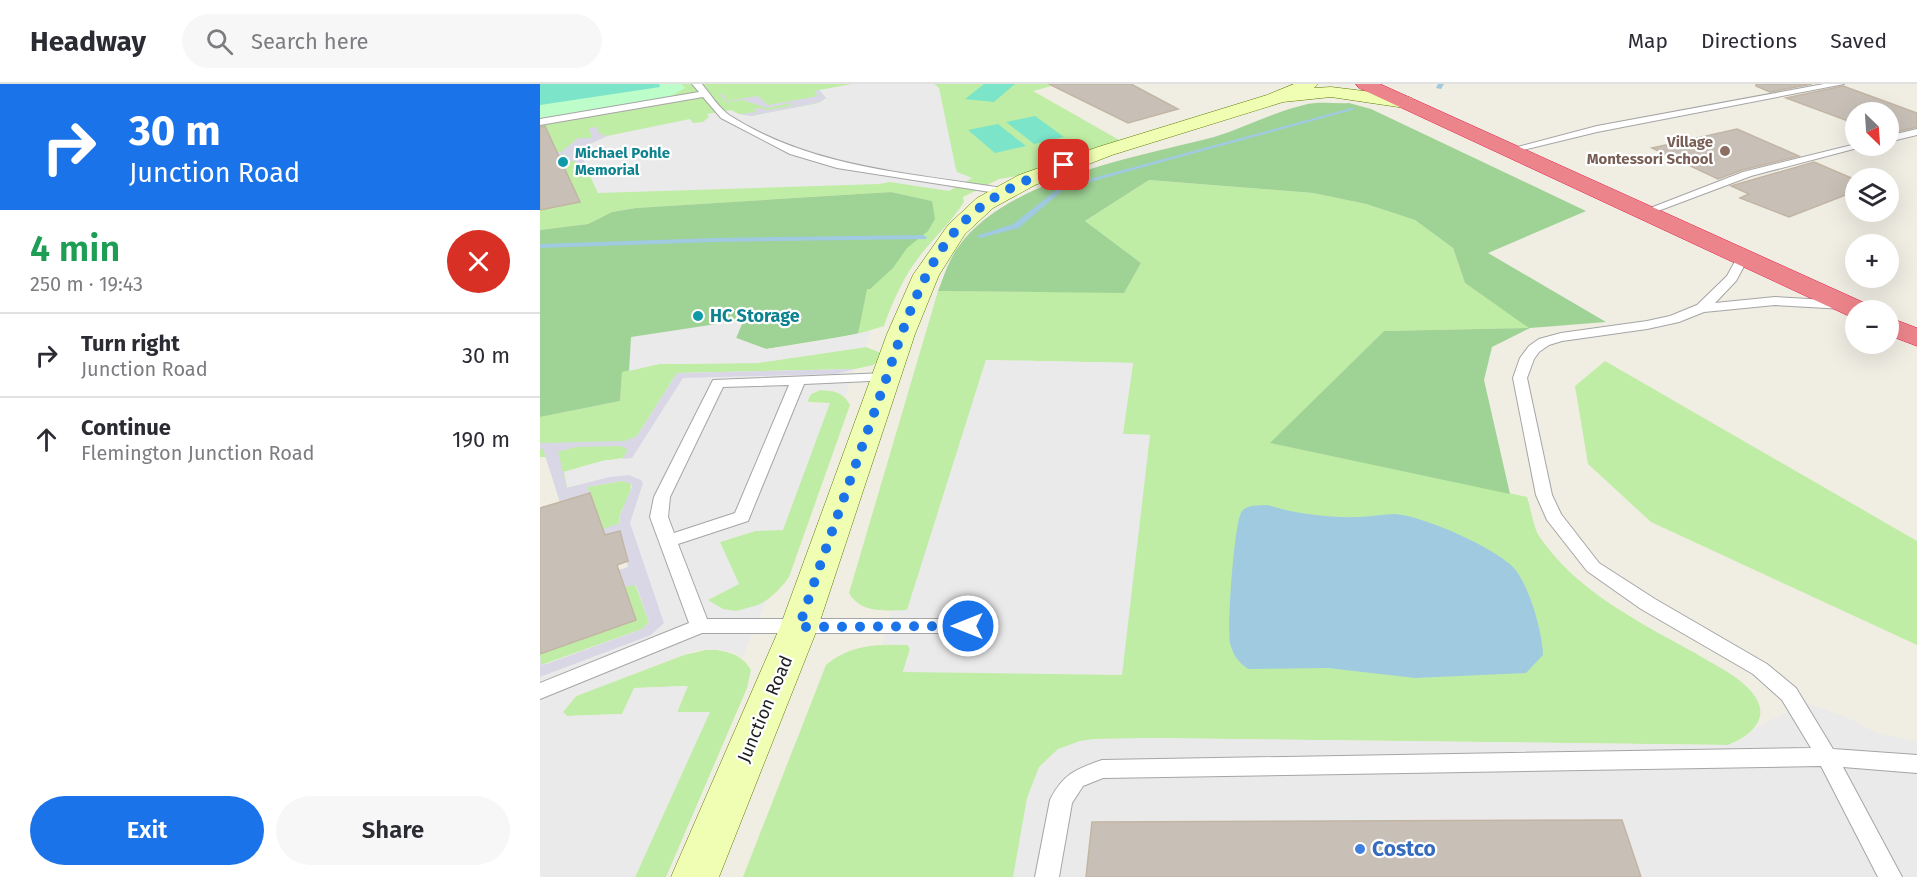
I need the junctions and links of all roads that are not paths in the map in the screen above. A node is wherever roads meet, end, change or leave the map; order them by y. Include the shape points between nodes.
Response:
1 (697, 84) edge
2 (1310, 84) edge
3 (1365, 84) edge
4 (1839, 84) edge
5 (705, 94) junction
6 (1274, 99) junction
7 (1405, 102) junction
8 (540, 122) edge
9 (1917, 132) edge
10 (1899, 136) edge
11 (1511, 150) junction
12 (1845, 150) edge
13 (1003, 191) junction
14 (1646, 212) junction
15 (1743, 257) junction
16 (1845, 305) edge
17 (1845, 307) edge
18 (1702, 308) junction
19 (1899, 329) edge
20 (1917, 338) edge
21 (887, 377) junction
22 (798, 380) junction
23 (669, 542) junction
24 (699, 626) junction
25 (968, 626) dead end
26 (799, 627) junction
27 (540, 691) edge
28 (1827, 757) junction
29 (1917, 764) edge
30 (695, 877) edge
31 (1047, 877) edge
32 (1890, 877) edge

1 - 5 lane
2 - 6 street
3 - 7 highway
4 - 11 lane via 1597,129
5 - 8 lane
5 - 13 lane via 724,116 794,152 837,165
6 - 7 street via 1331,92
6 - 13 street, Junction Road via 1088,157
7 - 11 highway
9 - 10 lane
11 - 14 highway
12 - 14 lane via 1747,174
13 - 21 street, Junction Road via 970,216 926,275
14 - 15 highway
15 - 16 highway
15 - 18 lane via 1732,278
17 - 18 lane via 1775,301
18 - 28 lane via 1674,319 1561,337 1545,342 1527,358 1520,378 1544,495 1553,516 1593,567 1760,669 1789,694
19 - 20 highway
21 - 22 lane
21 - 26 street, Junction Road
22 - 23 lane via 741,517
22 - 23 lane via 718,383 662,497 659,517
23 - 24 lane
24 - 26 lane
24 - 27 lane
25 - 26 lane
26 - 30 street, Junction Road
28 - 29 lane
28 - 31 lane via 1102,769 1075,780 1061,800
28 - 32 lane

